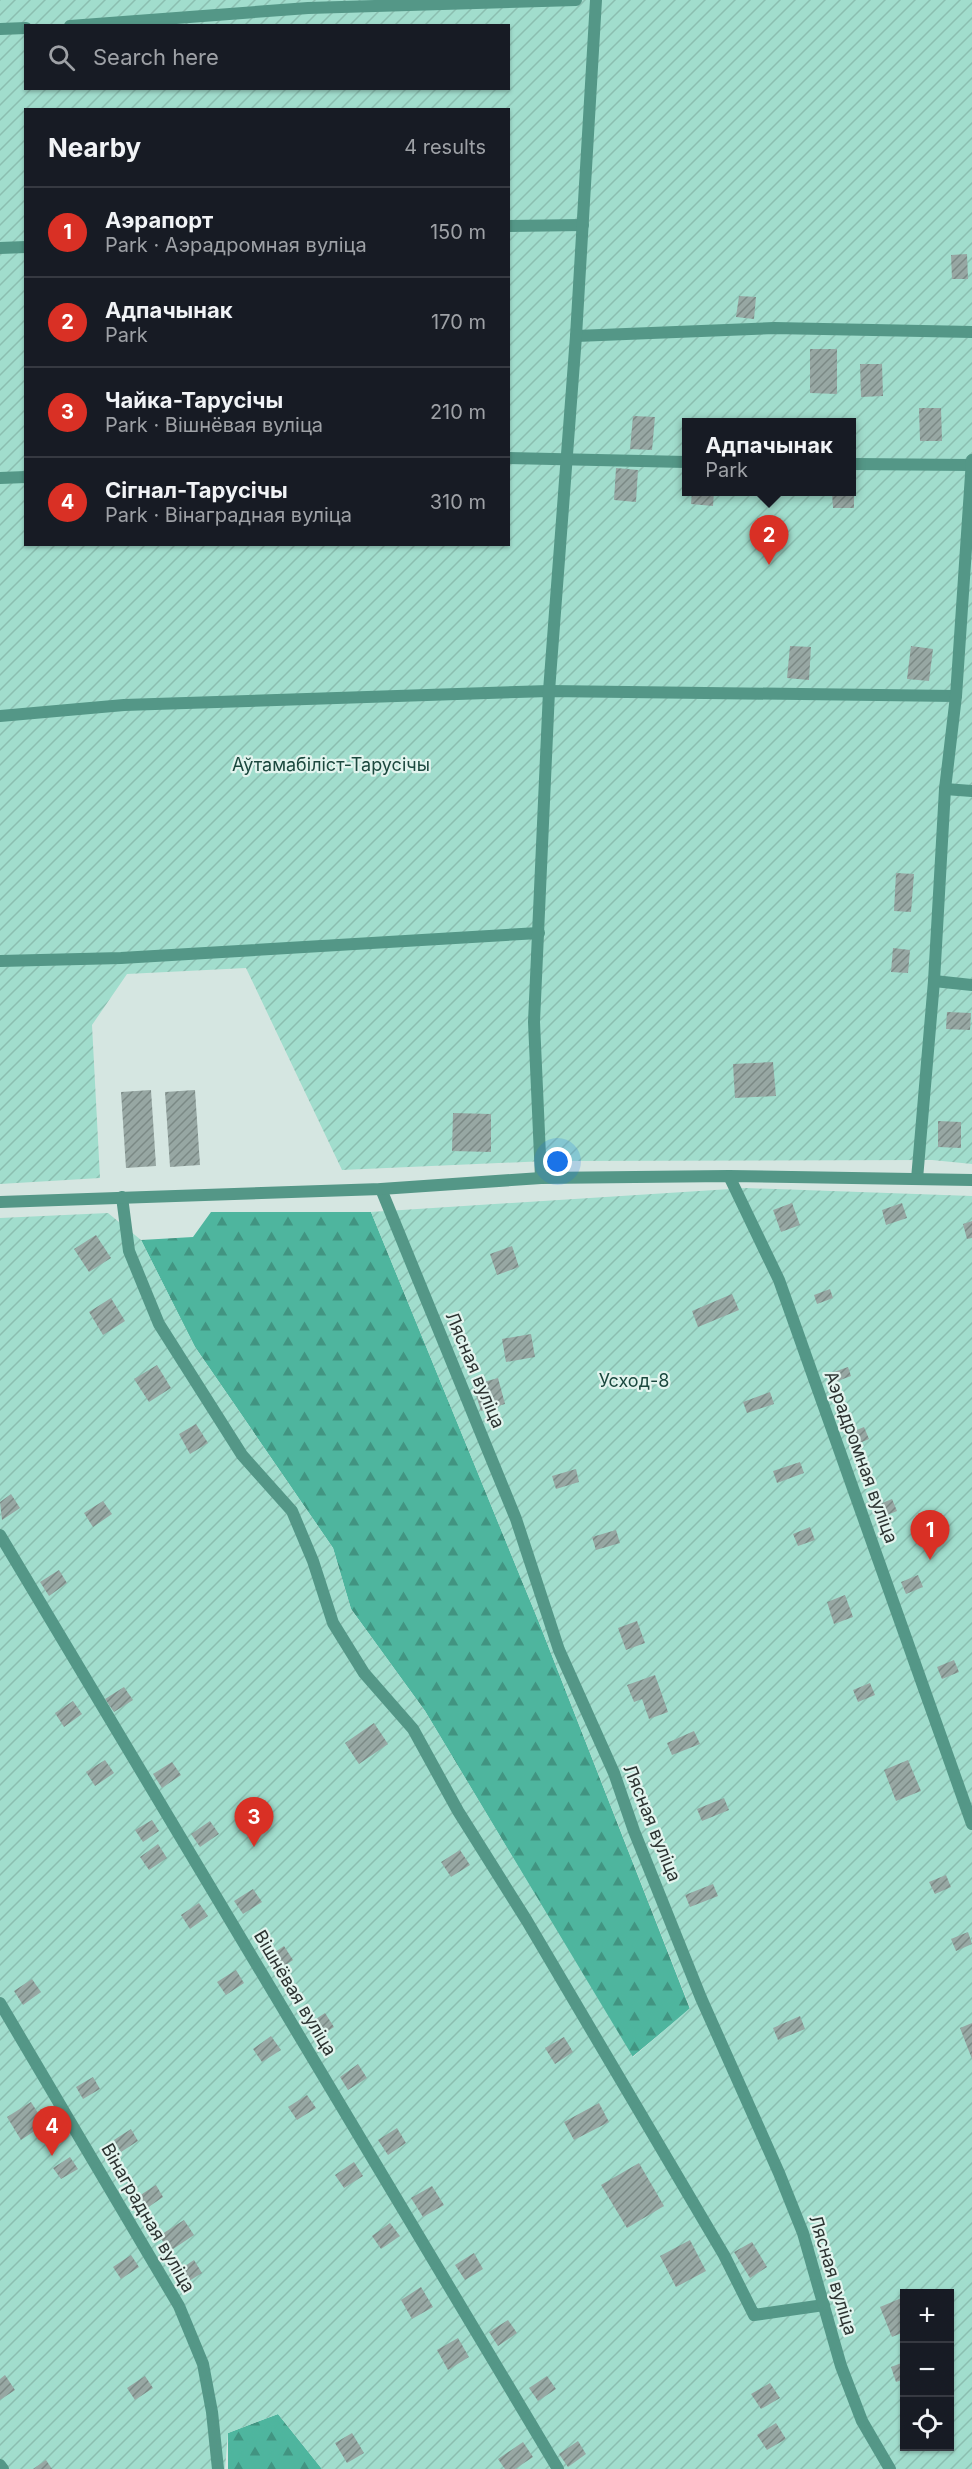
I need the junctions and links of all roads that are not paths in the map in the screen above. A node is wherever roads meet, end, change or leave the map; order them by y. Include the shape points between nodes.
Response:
1 (576, 0) edge
2 (596, 0) edge
3 (96, 24) edge
4 (24, 28) edge
5 (0, 29) edge
6 (583, 225) junction
7 (510, 226) edge
8 (24, 247) edge
9 (0, 248) edge
10 (972, 332) edge
11 (576, 336) junction
12 (510, 458) edge
13 (972, 460) edge
14 (567, 461) junction
15 (682, 462) edge
16 (856, 464) edge
17 (971, 465) edge
18 (24, 477) edge
19 (0, 478) edge
20 (967, 586) edge
21 (549, 691) junction
22 (956, 696) junction
23 (0, 716) edge
24 (945, 789) junction
25 (972, 791) edge
26 (539, 933) junction
27 (0, 961) edge
28 (934, 981) junction
29 (972, 985) edge
30 (729, 1176) junction
31 (541, 1178) junction
32 (917, 1179) junction
33 (972, 1180) edge
34 (381, 1189) junction
35 (122, 1197) junction
36 (0, 1202) edge
37 (0, 1535) edge
38 (972, 1824) edge
39 (0, 2003) edge
40 (824, 2305) junction
41 (0, 2465) edge
42 (3, 2469) edge
43 (218, 2469) edge
44 (558, 2469) edge
45 (890, 2469) edge

1 - 3 street via 308,8
2 - 6 street
4 - 5 street
6 - 7 street
6 - 11 street
8 - 9 street
10 - 11 street via 774,328
11 - 14 street
12 - 14 street
13 - 17 street
14 - 15 street
14 - 21 street
16 - 17 street
17 - 20 street
18 - 19 street
20 - 22 street
21 - 22 street
21 - 23 street via 124,705
21 - 26 street
22 - 24 street
24 - 25 street
24 - 28 street
26 - 27 street via 121,958
26 - 31 street via 534,1022
28 - 29 street
28 - 32 street
30 - 31 street
30 - 32 street
30 - 38 street, Аэрадромная вуліца via 778,1280
31 - 34 street
32 - 33 street
34 - 35 street
34 - 40 street, Лясная вуліца via 516,1519 559,1650 614,1773 701,1998 795,2213
35 - 36 street
35 - 40 street via 129,1251 159,1324 242,1455 292,1510 333,1623 364,1673 413,1728 458,1811 712,2234 754,2315
37 - 44 street, Вішнёвая вуліца
39 - 43 street, Вінаградная вуліца via 178,2306 203,2364
40 - 45 street, Лясная вуліца via 862,2421
41 - 42 street

